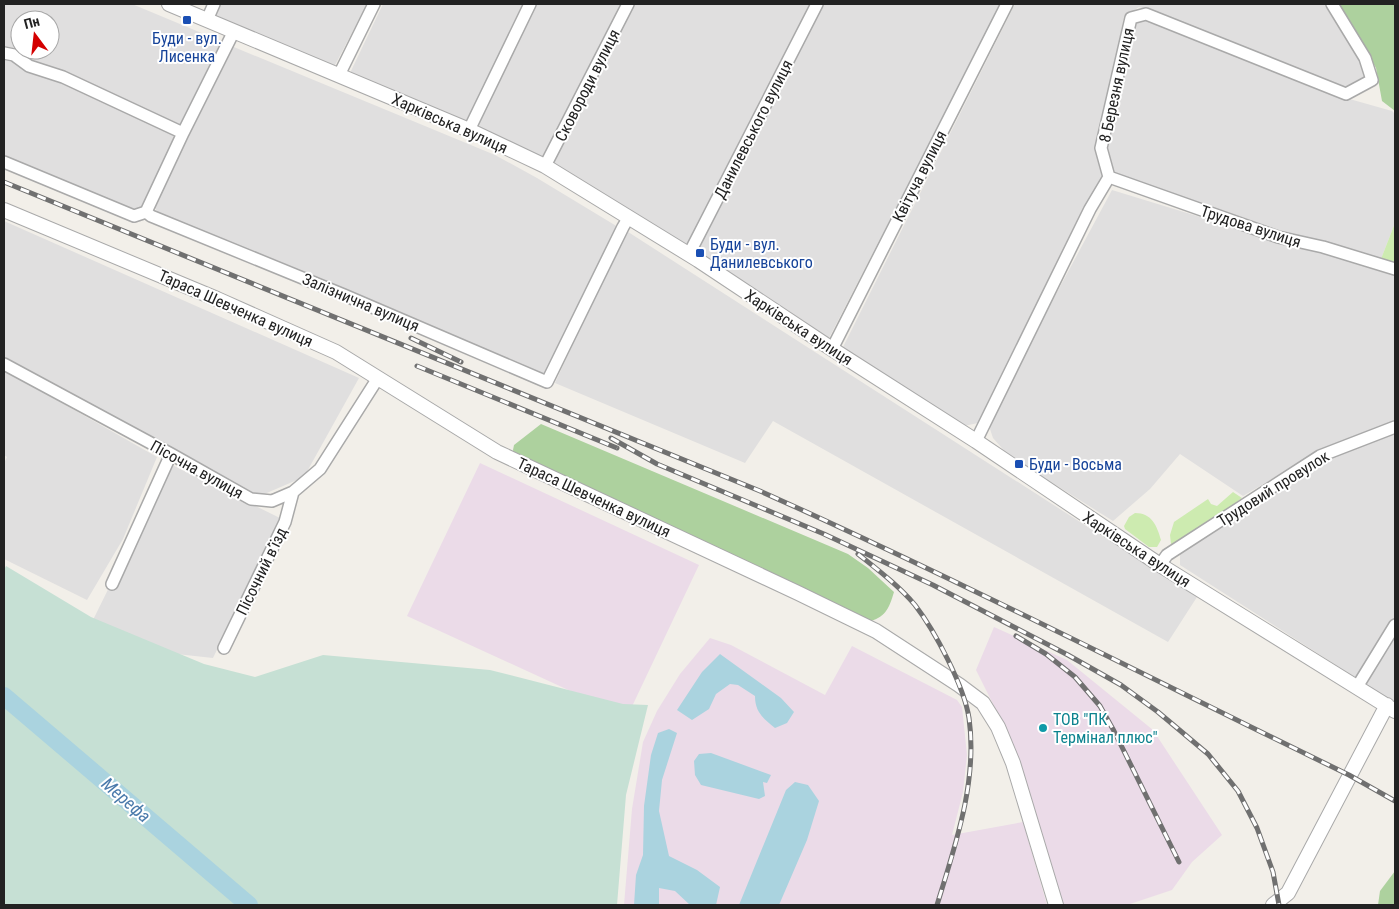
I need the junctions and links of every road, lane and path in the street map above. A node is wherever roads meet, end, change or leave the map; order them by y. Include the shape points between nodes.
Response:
1 (169, 4) edge
2 (214, 4) edge
3 (374, 4) edge
4 (530, 4) edge
5 (628, 4) edge
6 (817, 4) edge
7 (1007, 4) edge
8 (1332, 4) edge
9 (207, 20) junction
10 (234, 31) junction
11 (4, 53) edge
12 (339, 75) junction
13 (469, 130) junction
14 (183, 133) junction
15 (4, 162) edge
16 (545, 166) junction
17 (1109, 177) junction
18 (4, 210) edge
19 (146, 212) junction
20 (629, 216) junction
21 (689, 254) junction
22 (1395, 269) edge
23 (832, 349) junction
24 (4, 364) edge
25 (378, 378) junction
26 (1395, 427) edge
27 (976, 441) junction
28 (171, 454) junction
29 (293, 492) junction
30 (1160, 565) junction
31 (112, 584) dead end
32 (1395, 624) edge
33 (224, 648) dead end
34 (1357, 687) junction
35 (1391, 708) edge
36 (1056, 905) edge
37 (1274, 905) edge

1 - 9 street, Харківська вулиця
2 - 9 street
3 - 12 street
4 - 13 street
5 - 16 street, Сковороди вулиця
6 - 21 street, Данилевського вулиця
7 - 23 street, Квітуча вулиця
8 - 17 street, 8 Березня вулиця via 1365,58 1372,80 1346,94 1146,14 1130,18 1101,148
9 - 10 street, Харківська вулиця
10 - 12 street, Харківська вулиця
10 - 14 street
11 - 14 street
12 - 13 street, Харківська вулиця
13 - 16 street, Харківська вулиця
14 - 19 street
15 - 19 street, Залізнична вулиця via 134,216
16 - 20 street, Харківська вулиця
17 - 22 street, Трудова вулиця via 1278,237
17 - 27 street
18 - 25 street, Тараса Шевченка вулиця via 234,306 336,352
19 - 20 street, Залізнична вулиця via 547,382
20 - 21 street, Харківська вулиця
21 - 23 street, Харківська вулиця
23 - 27 street, Харківська вулиця
24 - 28 street, Пісочна вулиця
25 - 29 street, Пісочна вулиця via 320,469
25 - 36 street, Тараса Шевченка вулиця via 497,452 876,630 960,685 983,703 998,727 1013,763
26 - 30 street, Трудовий провулок via 1320,456 1167,556
27 - 30 street, Харківська вулиця
28 - 29 street, Пісочна вулиця via 251,499 272,501
28 - 31 street
29 - 33 street, Пісочний в’їзд via 285,522
30 - 34 street, Харківська вулиця
32 - 34 street
34 - 35 street, Харківська вулиця
35 - 37 street via 1288,893

